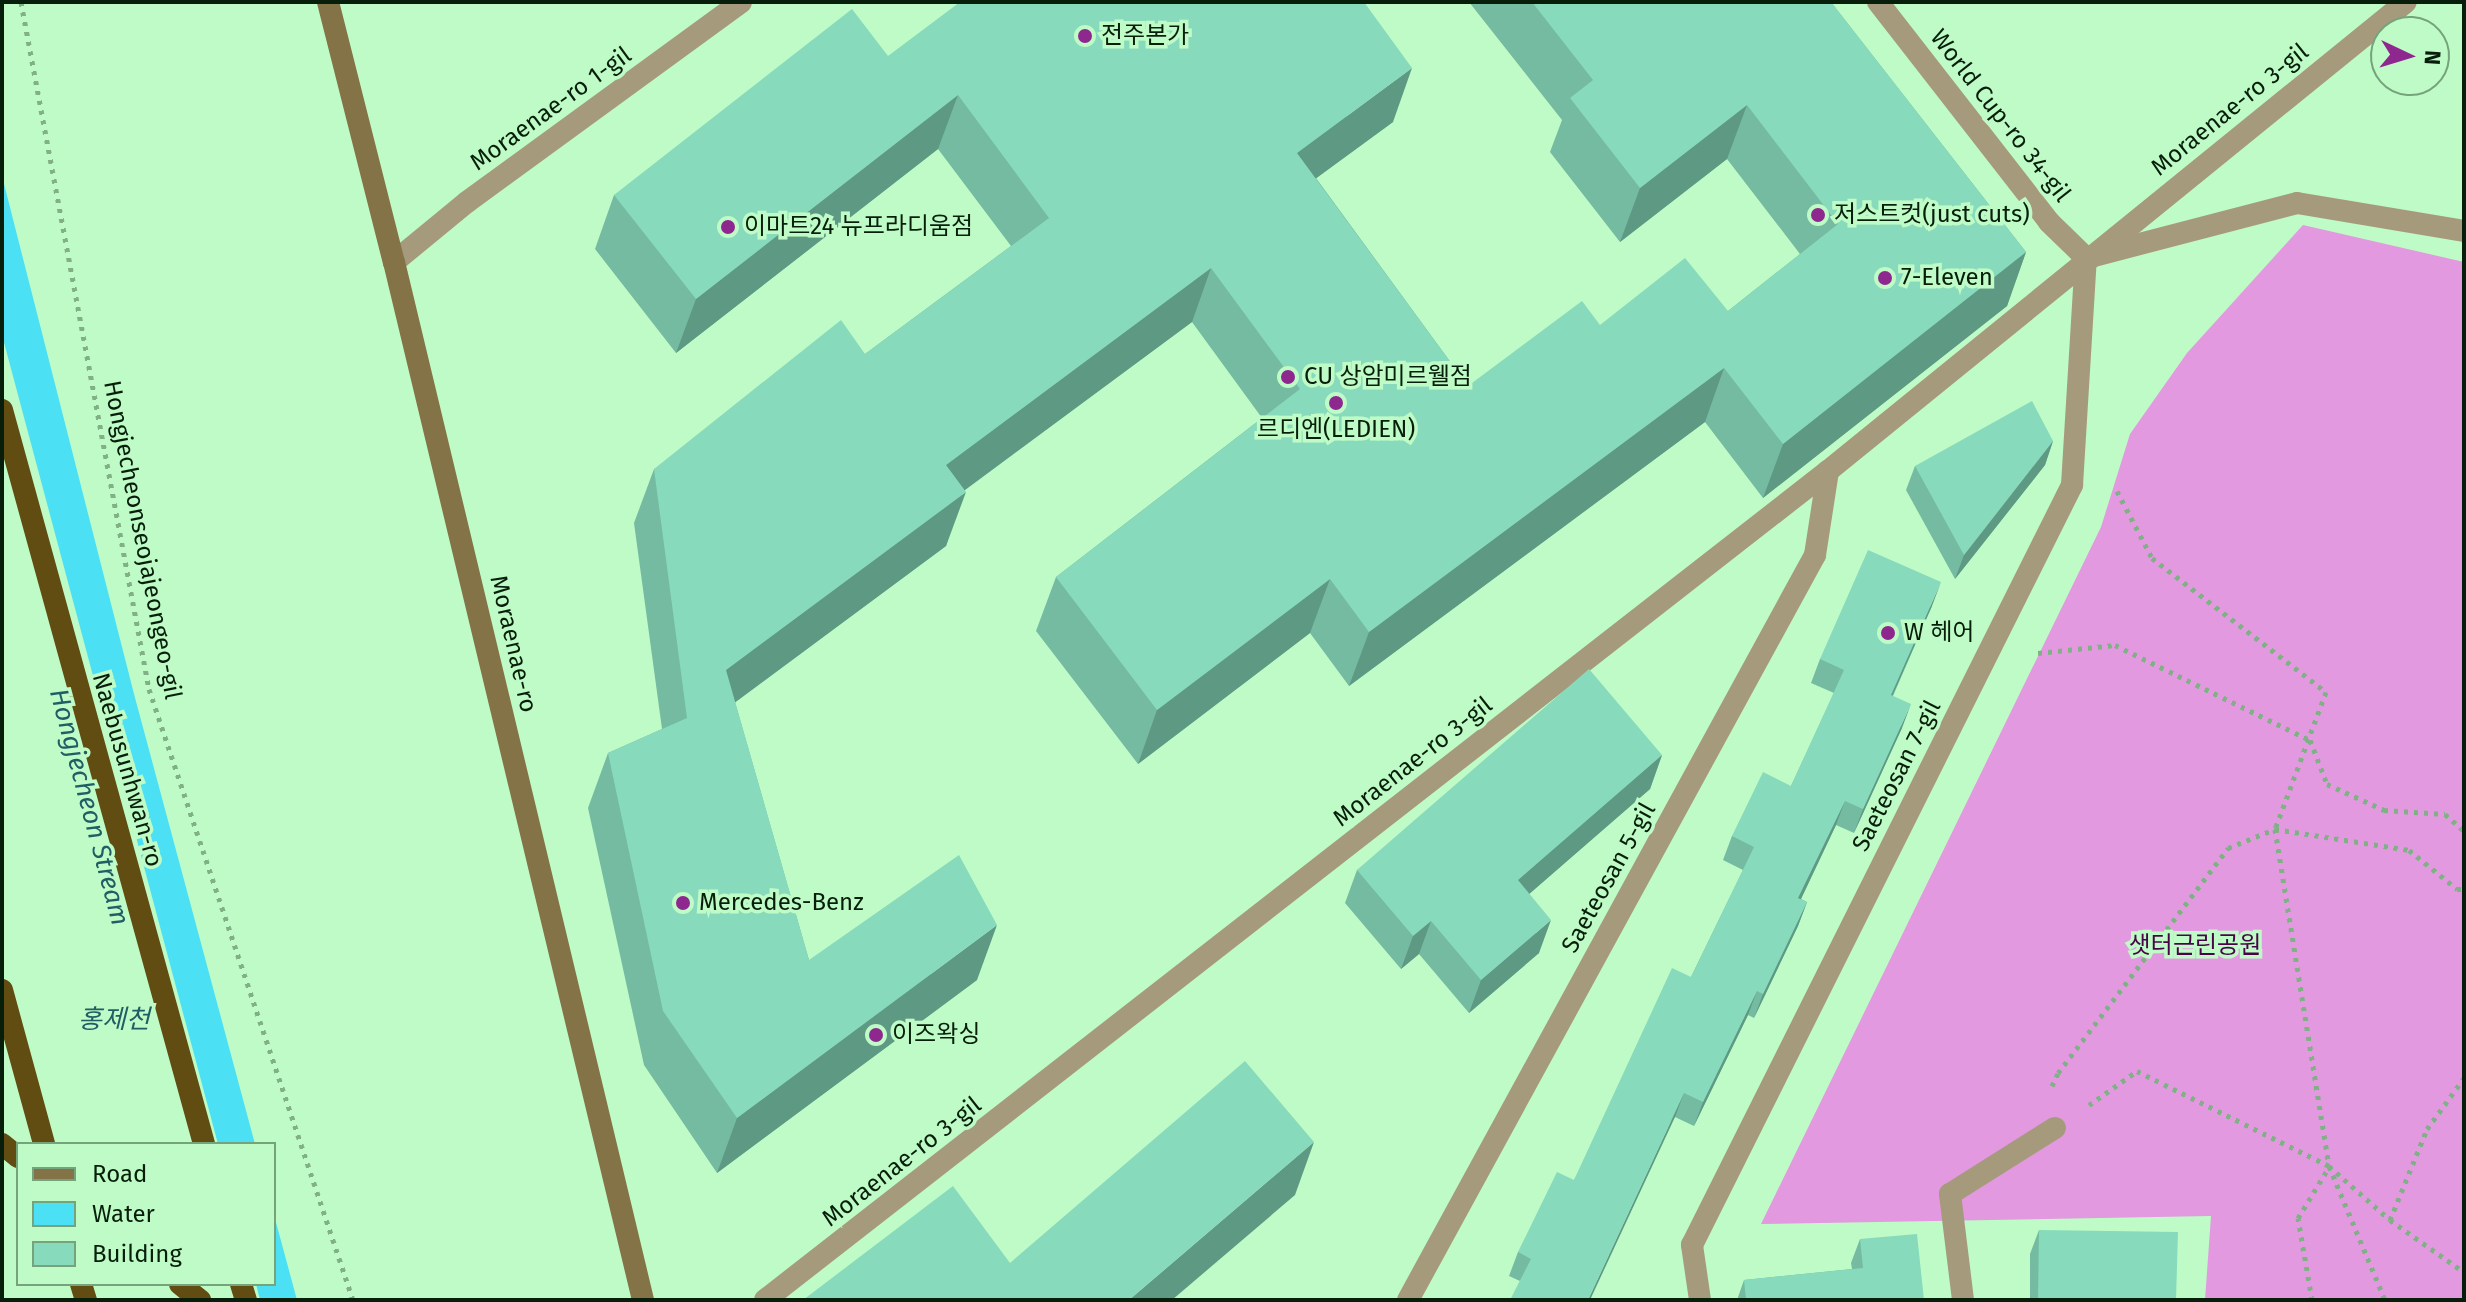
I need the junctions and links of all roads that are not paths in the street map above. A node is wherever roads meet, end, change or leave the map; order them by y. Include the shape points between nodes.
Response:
1 (328, 2) edge
2 (741, 2) edge
3 (1878, 2) edge
4 (2406, 2) edge
5 (2464, 231) edge
6 (2086, 258) junction
7 (394, 262) junction
8 (2, 410) edge
9 (1828, 471) junction
10 (2, 990) edge
11 (2055, 1128) road end
12 (43, 1142) edge
13 (203, 1142) edge
14 (182, 1286) edge
15 (200, 1300) edge
16 (643, 1300) edge
17 (765, 1300) edge
18 (1408, 1300) edge
19 (1700, 1300) edge
20 (1963, 1300) edge

1 - 7 main road, Moraenae-ro
2 - 7 street, Moraenae-ro 1-gil via 467,202
3 - 6 street, World Cup-ro 34-gil via 2049,222
4 - 6 street, Moraenae-ro 3-gil
5 - 6 street, Moraenae-ro 3-gil via 2297,203
6 - 9 street, Moraenae-ro 3-gil
6 - 19 street, Saeteosan 7-gil via 2072,485 1692,1245
7 - 16 main road, Moraenae-ro
8 - 13 highway, Naebusunhwan-ro
9 - 17 street, Moraenae-ro 3-gil
9 - 18 street, Saeteosan 5-gil via 1815,555
10 - 12 highway
11 - 20 street via 1950,1194
14 - 15 highway

